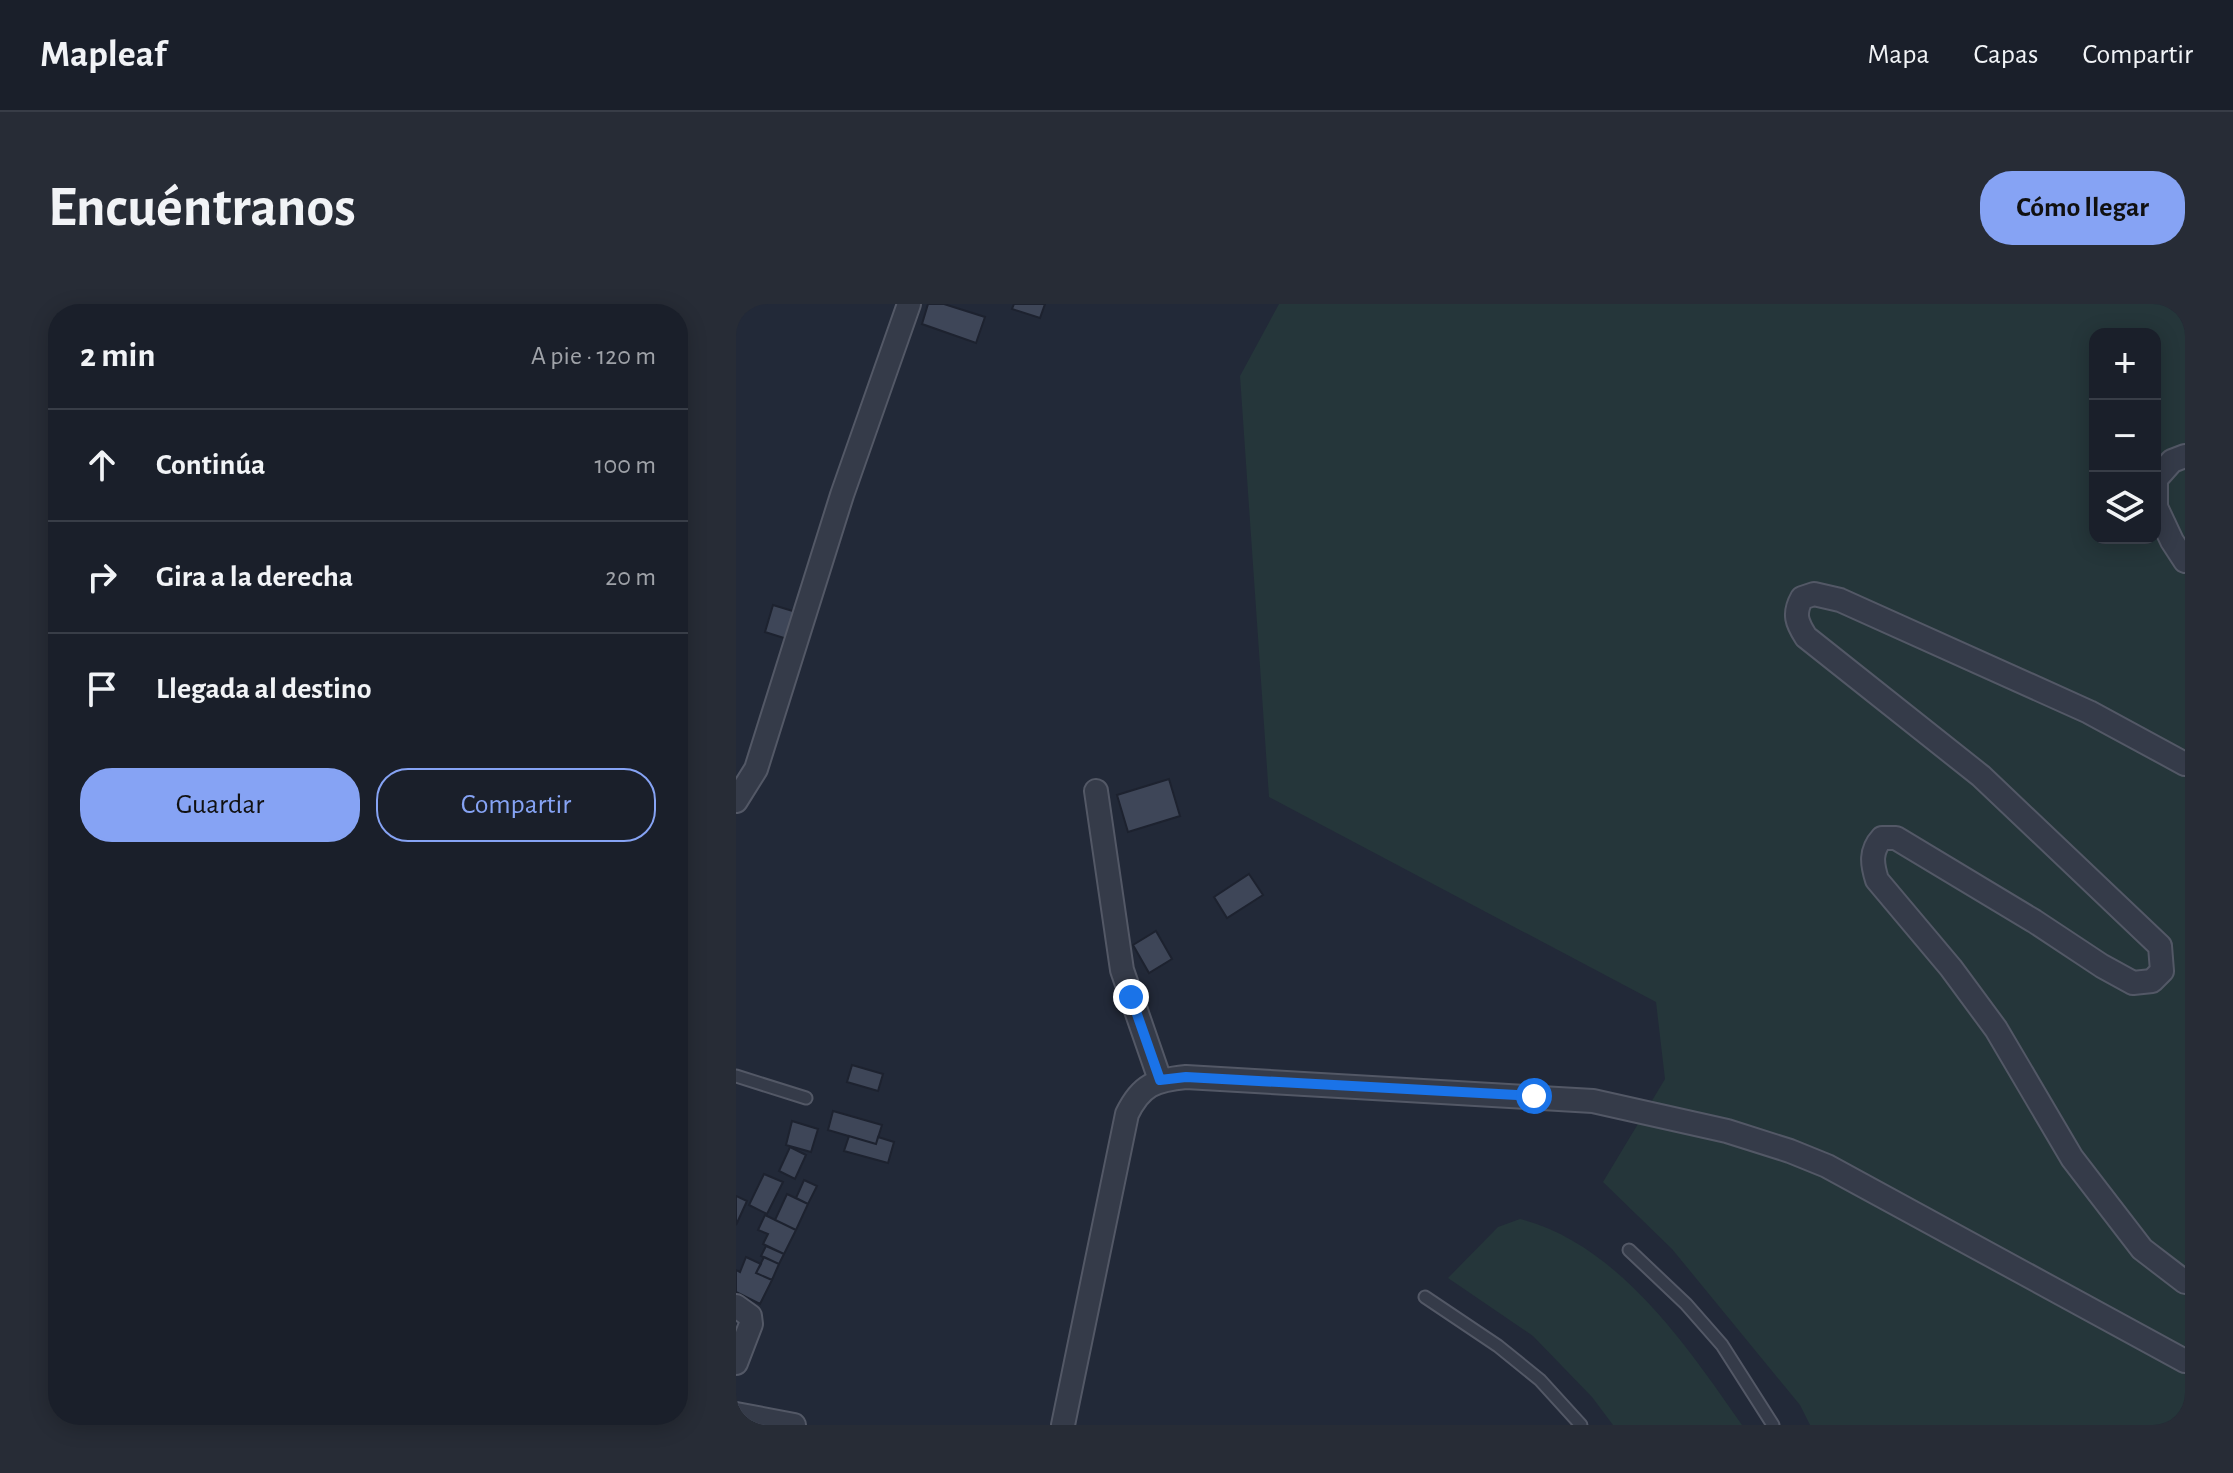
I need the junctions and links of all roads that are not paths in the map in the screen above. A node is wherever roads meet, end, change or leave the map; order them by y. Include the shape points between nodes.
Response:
1 (909, 304) edge
2 (2185, 456) edge
3 (2185, 561) edge
4 (2185, 764) edge
5 (1096, 791) dead end
6 (736, 801) edge
7 (736, 1076) edge
8 (1160, 1080) junction
9 (806, 1098) dead end
10 (1629, 1250) dead end
11 (2185, 1282) edge
12 (1425, 1297) dead end
13 (736, 1306) edge
14 (2185, 1361) edge
15 (736, 1363) edge
16 (736, 1414) edge
17 (794, 1425) edge
18 (1063, 1425) edge
19 (1581, 1425) edge
20 (1773, 1425) edge

1 - 6 street via 756,769
2 - 3 street via 2172,461 2156,479 2156,507
4 - 11 street via 2089,712 1840,600 1814,594 1802,598 1796,608 1806,637 1981,776 2160,946 2162,971 2152,981 2133,983 1896,838 1882,838 1875,846 1872,864 1877,880 1996,1029 2072,1158 2142,1249
5 - 8 street via 1122,970
7 - 9 lane
8 - 14 street via 1186,1077 1593,1101 1727,1131 1827,1166
8 - 18 street via 1134,1099 1127,1114
10 - 20 lane via 1722,1345
12 - 19 lane via 1540,1380
13 - 15 street via 750,1316 751,1324
16 - 17 street

